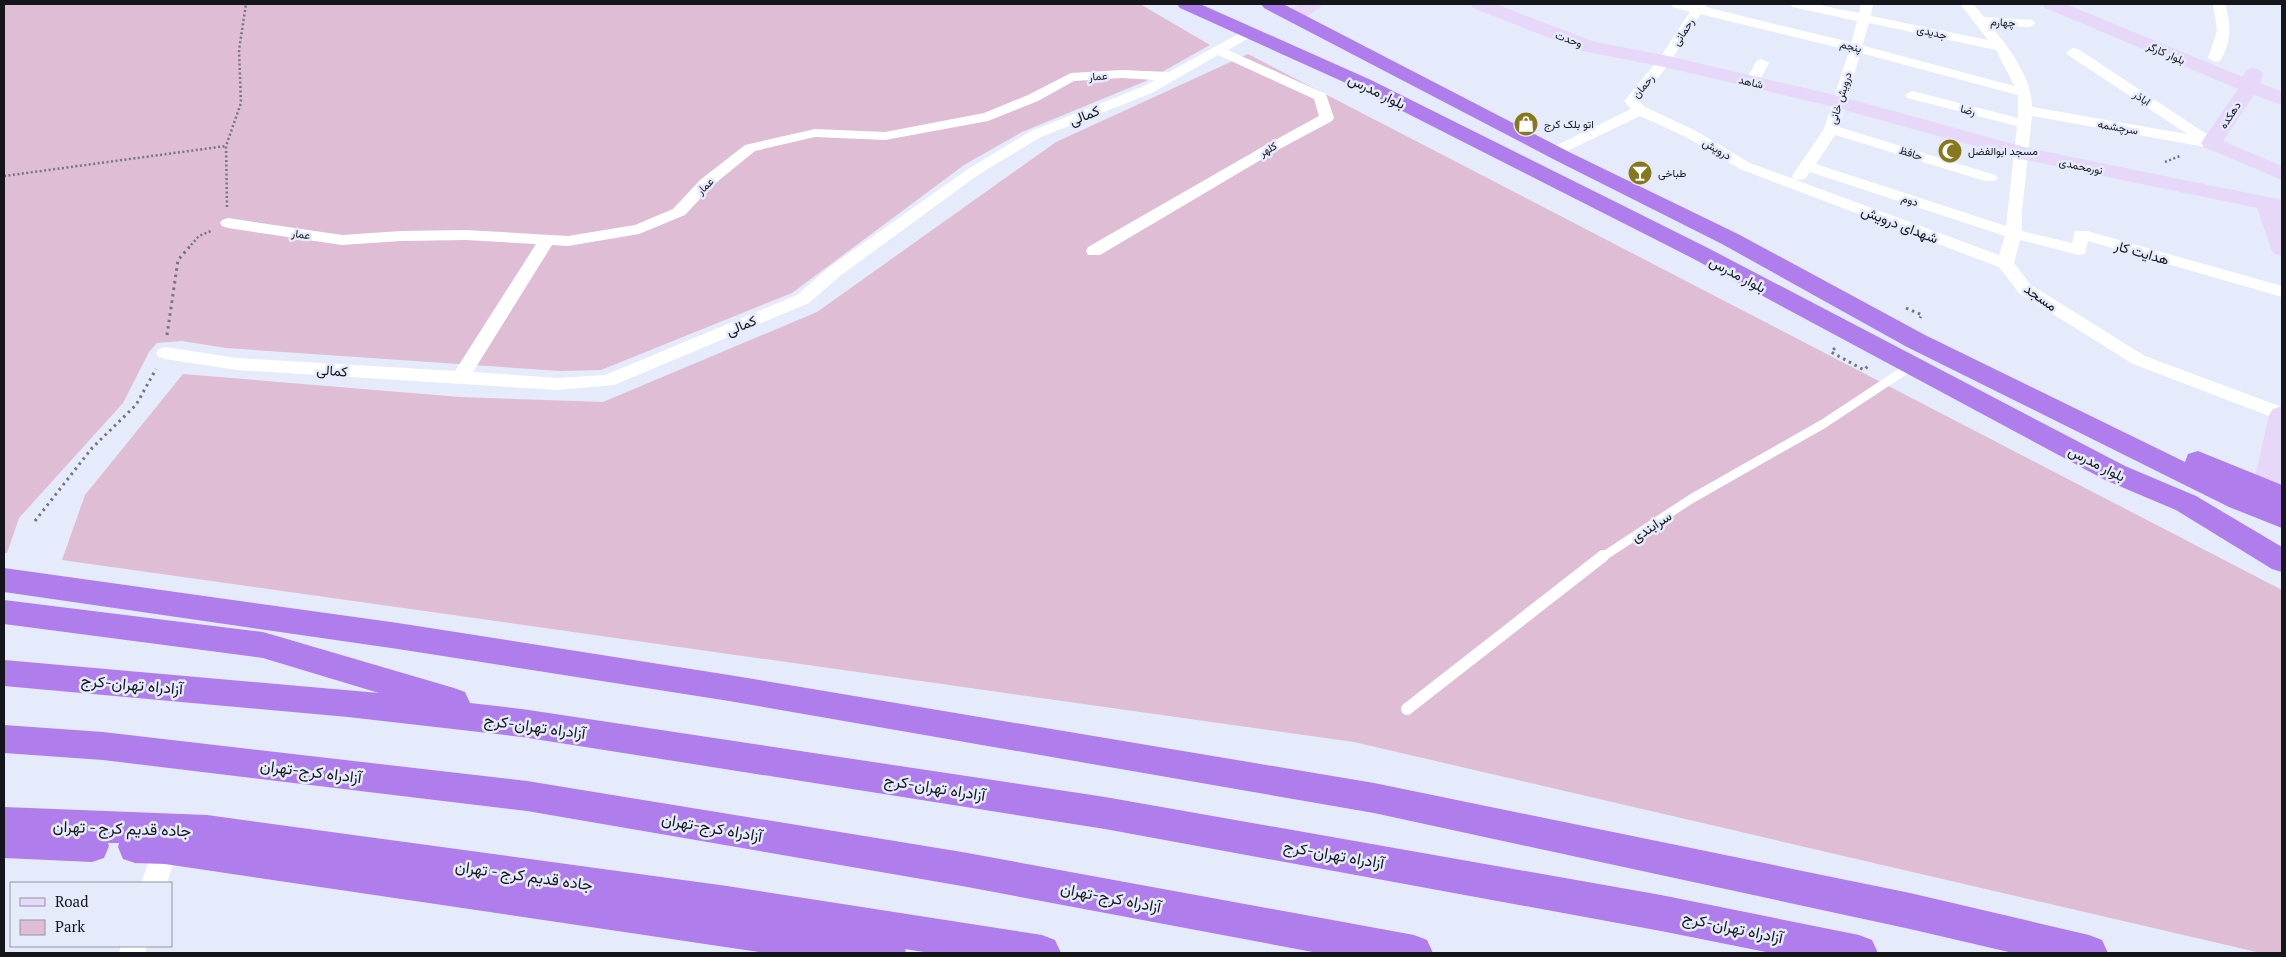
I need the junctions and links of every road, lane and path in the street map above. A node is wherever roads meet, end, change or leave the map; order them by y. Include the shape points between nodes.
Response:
1 (246, 4) edge
2 (1270, 4) edge
3 (1313, 4) edge
4 (1478, 4) edge
5 (1676, 4) edge
6 (1797, 4) edge
7 (1966, 4) edge
8 (2051, 4) edge
9 (2086, 4) edge
10 (2219, 4) edge
11 (1190, 5) edge
12 (1700, 6) edge
13 (1865, 10) edge
14 (1292, 15) junction
15 (1979, 21) junction
16 (2028, 24) dead end
17 (1248, 33) junction
18 (2001, 47) junction
19 (1856, 48) junction
20 (1217, 50) junction
21 (2073, 52) dead end
22 (2215, 58) junction
23 (1664, 61) junction
24 (1762, 63) dead end
25 (1172, 76) junction
26 (2251, 80) junction
27 (1752, 82) junction
28 (2282, 84) edge
29 (2025, 93) junction
30 (1912, 95) dead end
31 (2282, 99) edge
32 (1839, 102) junction
33 (1640, 110) junction
34 (2025, 117) junction
35 (1831, 129) junction
36 (2211, 143) junction
37 (226, 146) junction
38 (1554, 152) junction
39 (2021, 153) junction
40 (1806, 166) junction
41 (2282, 174) edge
42 (4, 176) edge
43 (2129, 176) junction
44 (1990, 178) dead end
45 (1795, 184) junction
46 (2274, 205) edge
47 (228, 223) junction
48 (2014, 234) junction
49 (547, 240) junction
50 (2282, 249) edge
51 (1094, 251) dead end
52 (2005, 263) junction
53 (2282, 292) edge
54 (1916, 341) junction
55 (1831, 352) dead end
56 (164, 353) junction
57 (1911, 366) junction
58 (1864, 370) dead end
59 (460, 378) junction
60 (2282, 415) edge
61 (2274, 493) edge
62 (2186, 503) junction
63 (2282, 518) edge
64 (35, 521) dead end
65 (2282, 536) edge
66 (2282, 561) edge
67 (4, 580) edge
68 (4, 612) edge
69 (4, 673) edge
70 (1407, 709) dead end
71 (522, 723) junction
72 (4, 739) edge
73 (4, 823) edge
74 (4, 842) edge
75 (165, 848) junction
76 (154, 882) edge
77 (888, 953) edge
78 (1042, 953) edge
79 (1414, 953) edge
80 (1859, 953) edge
81 (2090, 953) edge

1 - 37 path via 239,50 242,103
2 - 14 highway, بلوار مدرس
3 - 14 street
4 - 23 street, وحدت via 1590,47
5 - 12 lane, پنجم
6 - 13 street, جدیدی
7 - 15 street
8 - 26 street, بلوار کارگر via 2170,56
9 - 22 street, بلوار کارگر
10 - 22 street via 2224,21 2224,39
11 - 17 highway, بلوار مدرس
12 - 19 lane, پنجم
12 - 23 street, رحمانی
13 - 18 street, جدیدی
13 - 19 street, درویش خانی
14 - 38 highway, بلوار مدرس
15 - 16 street, چهارم
15 - 18 street
17 - 20 street, کمالی
17 - 57 highway, بلوار مدرس via 1373,89 1723,265
18 - 29 street
19 - 29 lane, پنجم
19 - 32 street, درویش خانی
20 - 25 street, کمالی
20 - 51 street, کلهر via 1321,97 1327,118
21 - 36 street, اباذر
22 - 26 street, بلوار کارگر
23 - 27 street, شاهد
23 - 33 street, رحمان via 1631,101
24 - 27 street
25 - 49 street, عمار via 1071,77 988,117 885,136 815,133 750,148 706,183 679,212 639,229 568,241
25 - 59 street, کمالی via 1147,90 1028,139 973,172 834,272 803,299 607,380 558,384
26 - 28 street, بلوار کارگر
26 - 31 street, بلوار کارگر
26 - 36 street, دهکده
27 - 32 street, شاهد
29 - 34 street
30 - 34 street, رضا
32 - 35 street, درویش خانی
32 - 39 street, نورمحمدی
33 - 38 street
33 - 45 street, درویش via 1691,134 1746,166
34 - 36 street, سرچشمه
34 - 39 street
35 - 40 street, درویش خانی
35 - 44 street, حافظ
36 - 41 street
36 - 43 path
37 - 42 path
37 - 47 path
38 - 54 highway, بلوار مدرس via 1730,239
39 - 43 street, نورمحمدی
39 - 48 street
40 - 45 street, درویش خانی
40 - 48 street, دوم
43 - 46 street, نورمحمدی
45 - 52 street, شهدای درویش
46 - 50 street
47 - 49 street, عمار via 342,240 466,235
47 - 56 path via 199,236 178,260
48 - 52 street
48 - 53 street, هدایت کار via 2079,250 2081,234
49 - 59 street
52 - 60 street, مسجد via 2025,289 2139,360
54 - 61 highway
54 - 63 highway via 2239,500
55 - 58 path
56 - 59 street, کمالی via 237,364
56 - 64 path via 136,405 92,448
57 - 62 highway, بلوار مدرس via 2116,473
57 - 70 lane, سرابندی via 1823,424 1691,500 1587,567
60 - 61 street
62 - 65 highway
62 - 66 highway, بلوار مدرس
67 - 81 highway via 398,636 729,688 1374,798 1910,911
68 - 71 highway via 263,645
69 - 71 highway, آزادراه تهران-کرج via 348,703
71 - 80 highway, آزادراه تهران-کرج via 1105,813 1661,912
72 - 79 highway, آزادراه کرج-تهران via 104,746 527,796 962,869
73 - 78 highway, جاده قدیم کرج - تهران via 207,831 727,903
74 - 75 highway, جاده قدیم کرج - تهران
75 - 76 street
75 - 77 highway, جاده قدیم کرج - تهران

